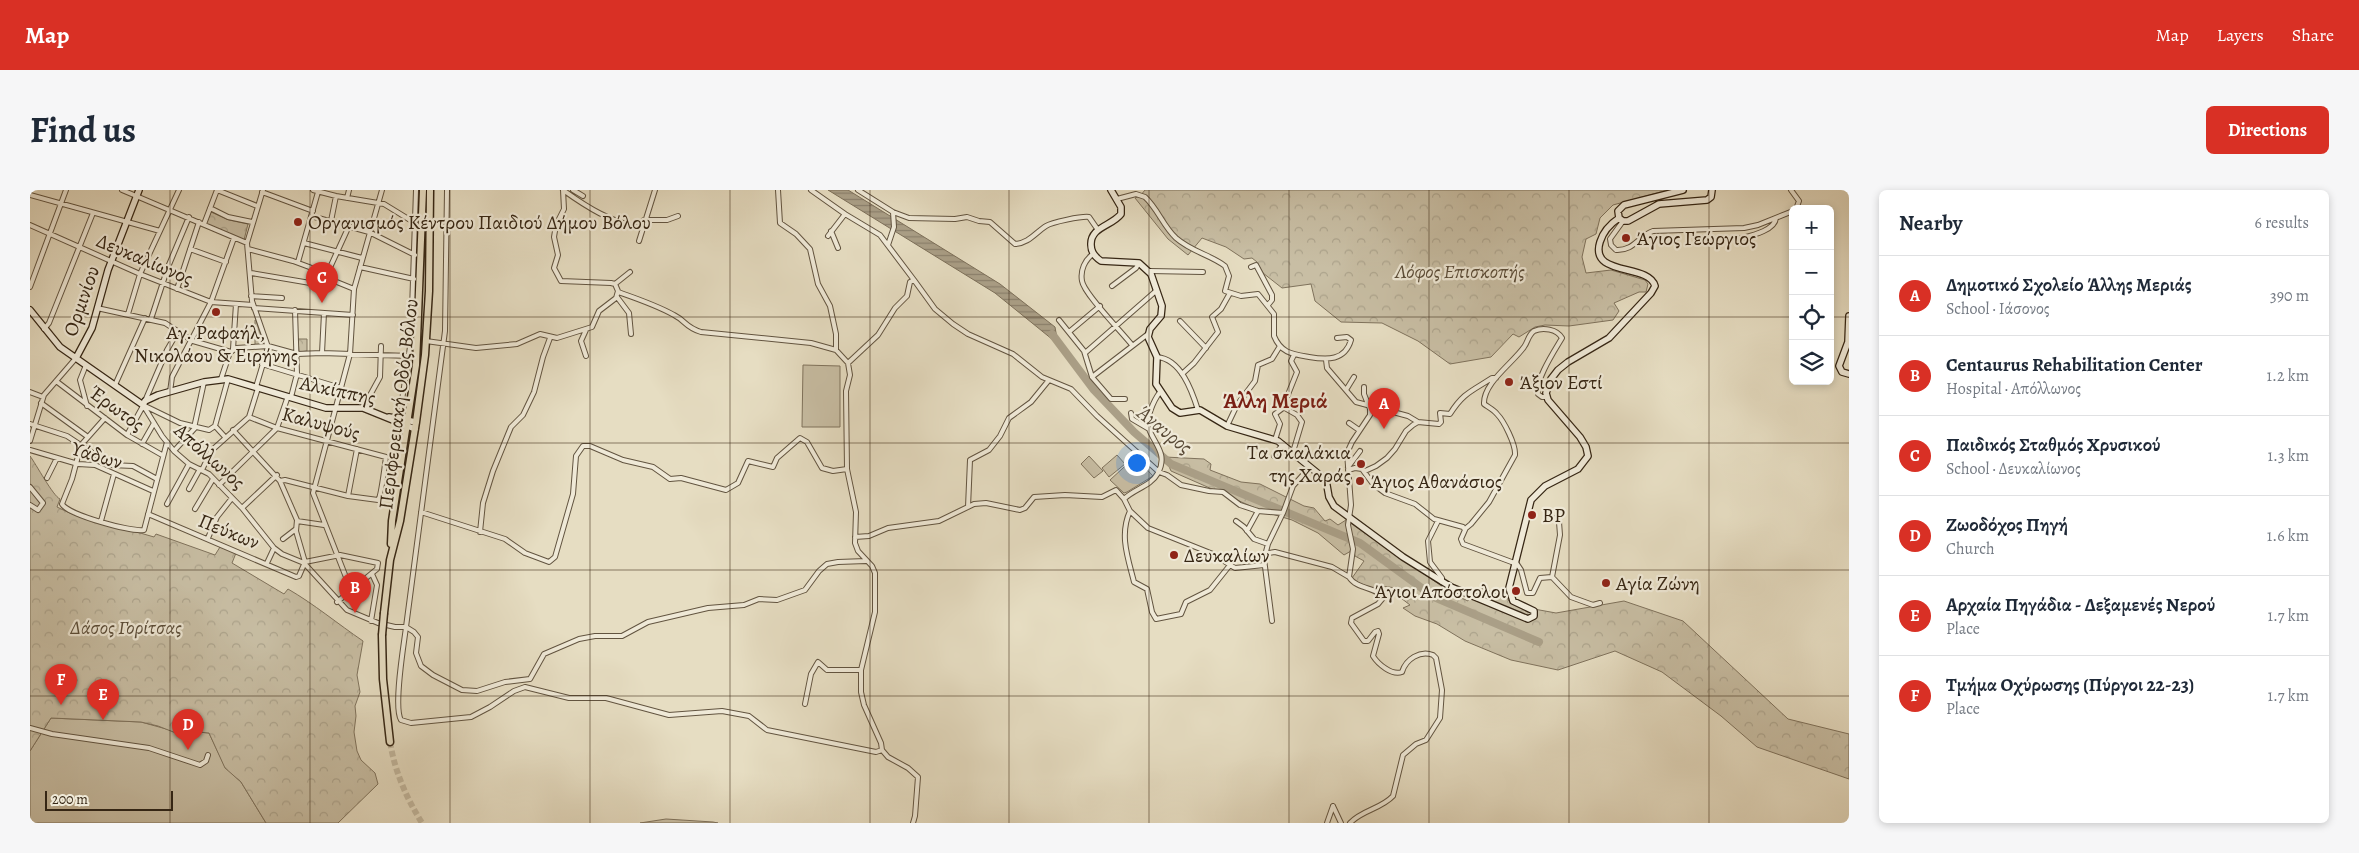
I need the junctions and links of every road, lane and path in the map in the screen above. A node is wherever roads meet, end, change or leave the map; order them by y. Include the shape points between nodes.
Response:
1 (66, 190) edge
2 (122, 190) edge
3 (178, 190) edge
4 (217, 190) edge
5 (314, 190) edge
6 (349, 190) edge
7 (382, 190) edge
8 (416, 190) edge
9 (423, 190) edge
10 (430, 190) edge
11 (447, 190) edge
12 (563, 190) edge
13 (573, 190) edge
14 (655, 190) edge
15 (778, 190) edge
16 (810, 190) edge
17 (858, 190) edge
18 (1111, 190) edge
19 (1683, 190) edge
20 (1712, 190) edge
21 (1792, 190) edge
22 (262, 191) edge
23 (138, 193) edge
24 (30, 195) edge
25 (336, 196) junction
26 (583, 196) dead end
27 (347, 198) junction
28 (1117, 200) junction
29 (378, 202) junction
30 (61, 204) junction
31 (1798, 205) edge
32 (257, 206) junction
33 (210, 208) junction
34 (170, 209) junction
35 (313, 211) junction
36 (893, 212) junction
37 (93, 213) junction
38 (1789, 213) edge
39 (845, 214) junction
40 (311, 216) junction
41 (678, 216) dead end
42 (189, 217) junction
43 (1776, 218) junction
44 (1621, 219) junction
45 (644, 220) junction
46 (331, 221) junction
47 (127, 222) junction
48 (252, 222) junction
49 (202, 223) junction
50 (415, 223) junction
51 (30, 226) edge
52 (349, 226) junction
53 (641, 228) junction
54 (1098, 230) junction
55 (160, 231) junction
56 (831, 231) junction
57 (369, 232) junction
58 (50, 234) junction
59 (828, 236) dead end
60 (234, 238) junction
61 (1738, 239) dead end
62 (639, 241) dead end
63 (247, 243) junction
64 (304, 243) junction
65 (888, 245) junction
66 (80, 247) junction
67 (838, 248) dead end
68 (190, 249) junction
69 (248, 249) junction
70 (337, 251) junction
71 (1093, 254) junction
72 (415, 255) junction
73 (362, 258) junction
74 (111, 261) junction
75 (226, 262) junction
76 (298, 262) junction
77 (1139, 263) junction
78 (360, 267) junction
79 (1251, 267) dead end
80 (1150, 271) junction
81 (630, 272) dead end
82 (1203, 272) dead end
83 (251, 273) junction
84 (140, 274) junction
85 (327, 276) junction
86 (414, 279) junction
87 (914, 280) junction
88 (163, 283) junction
89 (615, 284) junction
90 (30, 286) edge
91 (1112, 286) dead end
92 (177, 289) junction
93 (354, 289) junction
94 (1157, 290) junction
95 (1230, 293) junction
96 (618, 294) junction
97 (251, 296) junction
98 (276, 298) junction
99 (282, 298) dead end
100 (211, 302) junction
101 (236, 304) junction
102 (1268, 305) junction
103 (253, 306) junction
104 (1100, 306) junction
105 (97, 308) junction
106 (275, 309) junction
107 (30, 310) edge
108 (295, 310) junction
109 (324, 313) junction
110 (128, 314) junction
111 (353, 315) junction
112 (1849, 316) edge
113 (145, 318) junction
114 (151, 319) junction
115 (1059, 320) dead end
116 (1180, 320) dead end
117 (1116, 326) junction
118 (44, 329) junction
119 (586, 330) junction
120 (178, 331) junction
121 (1069, 332) junction
122 (631, 334) dead end
123 (1148, 334) junction
124 (550, 338) junction
125 (1337, 338) dead end
126 (426, 340) junction
127 (193, 341) junction
128 (444, 342) junction
129 (1132, 345) junction
130 (268, 346) junction
131 (381, 346) dead end
132 (1280, 346) junction
133 (1206, 348) junction
134 (836, 350) junction
135 (232, 351) junction
136 (322, 353) junction
137 (1085, 353) junction
138 (298, 354) junction
139 (350, 354) junction
140 (381, 354) junction
141 (1294, 355) junction
142 (410, 356) junction
143 (586, 356) dead end
144 (1157, 357) junction
145 (76, 358) junction
146 (1326, 360) junction
147 (848, 363) junction
148 (262, 364) junction
149 (86, 365) junction
150 (297, 374) junction
151 (1182, 374) junction
152 (1849, 374) edge
153 (1092, 377) junction
154 (1354, 377) dead end
155 (1496, 378) junction
156 (224, 379) junction
157 (1050, 380) junction
158 (56, 381) junction
159 (204, 382) junction
160 (115, 385) junction
161 (1364, 386) dead end
162 (257, 388) junction
163 (340, 388) junction
164 (1346, 390) junction
165 (30, 392) edge
166 (170, 392) junction
167 (1160, 392) junction
168 (1547, 396) junction
169 (43, 397) junction
170 (290, 397) junction
171 (1124, 399) dead end
172 (41, 402) junction
173 (143, 404) junction
174 (88, 406) junction
175 (401, 407) dead end
176 (1369, 407) junction
177 (363, 408) junction
178 (1283, 408) junction
179 (336, 409) junction
180 (1198, 410) junction
181 (1131, 413) dead end
182 (249, 416) junction
183 (105, 418) junction
184 (1418, 422) junction
185 (154, 423) junction
186 (407, 423) junction
187 (1349, 423) dead end
188 (32, 425) edge
189 (215, 426) junction
190 (415, 426) junction
191 (1226, 426) junction
192 (194, 428) junction
193 (276, 428) junction
194 (1149, 429) junction
195 (233, 430) junction
196 (1359, 430) junction
197 (127, 435) junction
198 (88, 436) junction
199 (226, 437) junction
200 (1275, 440) junction
201 (30, 442) edge
202 (167, 442) junction
203 (327, 442) junction
204 (142, 444) junction
205 (1283, 444) junction
206 (81, 445) junction
207 (357, 449) junction
208 (30, 450) edge
209 (174, 450) junction
210 (1360, 450) dead end
211 (254, 451) junction
212 (1293, 452) junction
213 (162, 455) junction
214 (1274, 456) dead end
215 (57, 458) junction
216 (75, 463) junction
217 (189, 464) junction
218 (1311, 466) junction
219 (1348, 468) junction
220 (847, 469) junction
221 (201, 470) junction
222 (1365, 471) junction
223 (1159, 472) junction
224 (114, 474) junction
225 (276, 475) junction
226 (47, 478) dead end
227 (157, 479) junction
228 (213, 479) junction
229 (280, 480) junction
230 (219, 485) junction
231 (30, 487) edge
232 (315, 487) junction
233 (188, 489) dead end
234 (154, 491) junction
235 (348, 496) junction
236 (232, 498) junction
237 (1124, 499) junction
238 (167, 504) dead end
239 (30, 505) edge
240 (968, 507) junction
241 (242, 508) junction
242 (195, 509) dead end
243 (1130, 511) junction
244 (1258, 511) junction
245 (421, 512) junction
246 (1283, 513) junction
247 (148, 514) junction
248 (1348, 517) junction
249 (1553, 518) dead end
250 (101, 521) junction
251 (297, 521) junction
252 (1236, 521) dead end
253 (1438, 521) junction
254 (324, 525) junction
255 (296, 529) junction
256 (1464, 529) junction
257 (1247, 531) junction
258 (480, 532) junction
259 (855, 537) junction
260 (208, 538) junction
261 (283, 539) dead end
262 (1268, 544) junction
263 (274, 548) junction
264 (337, 556) junction
265 (1264, 559) junction
266 (390, 560) junction
267 (866, 561) junction
268 (267, 563) junction
269 (305, 563) junction
270 (1515, 563) junction
271 (1230, 565) junction
272 (1264, 565) junction
273 (372, 574) junction
274 (1348, 576) junction
275 (1552, 578) junction
276 (1442, 582) junction
277 (351, 590) junction
278 (337, 602) junction
279 (1600, 603) dead end
280 (371, 621) junction
281 (1272, 621) dead end
282 (406, 626) junction
283 (862, 670) junction
284 (806, 704) dead end
285 (30, 728) edge
286 (390, 742) tunnel mouth
287 (882, 750) junction
288 (208, 755) dead end
289 (913, 823) edge
290 (1327, 823) edge
291 (1341, 823) edge
292 (1350, 823) edge

1 - 30 street
2 - 23 street
3 - 34 street
4 - 32 street
4 - 33 street
5 - 25 street
5 - 35 street
6 - 27 street
7 - 29 street
8 - 50 street
9 - 186 main road, Περιφερειακή Οδός Βόλου via 419,328
10 - 126 main road, Περιφερειακή Οδός Βόλου
11 - 128 street
12 - 13 street
12 - 53 street via 592,211
12 - 89 street via 564,209 556,223 554,237 558,255 554,268 560,280
13 - 26 street
14 - 45 street
15 - 134 street via 780,224 796,234 810,249 818,284 830,306
16 - 39 street
17 - 36 street
18 - 28 main road
19 - 44 main road via 1625,205 1618,210
20 - 44 main road via 1707,200 1659,204 1630,219
21 - 31 street via 1799,201
22 - 32 street
22 - 35 street
23 - 34 street
23 - 47 main road, Ορμινίου
24 - 30 street
25 - 27 street
25 - 46 street
27 - 29 street
28 - 54 main road via 1121,214
28 - 95 street via 1138,194 1147,199 1177,239 1193,251 1225,266 1229,276 1225,290
29 - 50 street
29 - 57 street
30 - 37 street
30 - 58 street
32 - 48 street
33 - 48 street via 228,217
33 - 49 street
34 - 42 street
34 - 55 street
35 - 40 street
36 - 54 street via 916,219 967,217 990,222 1014,244 1029,240 1048,225 1082,217 1089,217
36 - 65 street
37 - 47 street
37 - 66 street
38 - 43 street
39 - 56 street
39 - 65 street via 877,233
40 - 46 street
40 - 64 street
41 - 45 street via 667,220
42 - 49 street
42 - 88 street
43 - 44 street via 1744,228 1652,231 1630,248 1616,250 1610,239
43 - 61 street via 1774,224
44 - 168 main road via 1612,223 1602,237 1600,256 1611,266 1651,278 1654,288 1609,338 1558,370 1549,382
45 - 53 street
46 - 52 street
47 - 55 street
47 - 74 main road, Ορμινίου
48 - 63 street
49 - 60 street
49 - 68 street
50 - 72 street
51 - 58 street, Δευκαλίωνος
52 - 57 street
52 - 70 street
53 - 62 street
54 - 71 main road via 1091,241
55 - 84 street
56 - 59 street
56 - 67 street
57 - 72 street
57 - 73 street
58 - 66 street, Δευκαλίωνος
58 - 90 street
60 - 63 street
60 - 75 street
63 - 69 street
64 - 70 street
64 - 76 street
65 - 87 street
66 - 74 street, Δευκαλίωνος
66 - 118 street
68 - 75 street
68 - 92 street
69 - 76 street
69 - 83 street
70 - 73 street
70 - 85 street
71 - 77 main road via 1105,262
71 - 104 street via 1084,265 1081,278
72 - 86 street
73 - 78 street
74 - 84 street, Δευκαλίωνος
74 - 105 main road, Ορμινίου
75 - 100 street
76 - 85 street
77 - 80 main road
77 - 91 street
78 - 86 street
78 - 93 street
79 - 102 street via 1256,265 1272,296
80 - 82 street
80 - 94 main road
81 - 89 street
83 - 85 street via 321,285
83 - 97 street
84 - 88 street, Δευκαλίωνος
84 - 110 street
85 - 93 street
86 - 142 street
87 - 147 street via 910,282 907,296 878,334
87 - 157 street via 935,309 953,324 1013,354
88 - 92 street, Δευκαλίωνος
88 - 114 street
89 - 96 street
92 - 100 street, Δευκαλίωνος
93 - 111 street
94 - 117 street
94 - 123 main road via 1162,312
95 - 102 street via 1241,296 1257,293
95 - 133 street via 1212,317 1218,330
96 - 119 street via 599,311 594,325
96 - 122 street via 629,313
96 - 134 street via 650,302 678,317 686,327 705,333 806,342
97 - 98 street
97 - 103 street
98 - 99 street
98 - 106 street
100 - 101 street, Δευκαλίωνος
100 - 127 street
101 - 103 street, Δευκαλίωνος
101 - 135 street
102 - 132 street via 1274,314 1273,333
103 - 106 street, Δευκαλίωνος
103 - 130 street
104 - 117 street
104 - 121 street
105 - 110 street
105 - 145 main road, Ορμινίου via 87,340
106 - 108 street, Δευκαλίωνος
107 - 118 main road, Απόλλωνος
108 - 109 street, Δευκαλίωνος
108 - 138 street
109 - 111 street, Δευκαλίωνος
109 - 136 street
110 - 113 street
111 - 139 street
112 - 152 main road via 1848,342 1839,366
113 - 114 street
113 - 160 street
114 - 120 street
115 - 121 street
116 - 133 street
117 - 129 street
117 - 137 street
118 - 145 main road, Απόλλωνος
119 - 124 street
119 - 143 street via 581,341
120 - 127 street
120 - 173 street
121 - 137 street
123 - 129 street
123 - 144 main road
124 - 128 street via 540,334 517,344 476,348
124 - 258 street via 534,392 523,415 511,428 493,471 483,503
125 - 146 street via 1349,337 1350,342 1343,354
126 - 128 street
126 - 190 main road, Περιφερειακή Οδός Βόλου
127 - 135 street
127 - 166 street via 172,377
128 - 245 street
129 - 153 street
130 - 135 street
130 - 138 street
130 - 148 street
131 - 140 street
132 - 141 street
132 - 191 street via 1272,360 1258,366 1254,381
133 - 151 street
134 - 147 street
135 - 156 street
136 - 138 street
136 - 139 street
137 - 153 street
138 - 150 street
139 - 140 street
139 - 163 street
140 - 142 street
140 - 177 street via 378,382
141 - 146 street
141 - 178 street via 1291,361 1298,372
142 - 175 street
144 - 151 street via 1166,360
144 - 167 main road via 1155,380
145 - 149 main road, Απόλλωνος
145 - 158 street, Ορμινίου
146 - 164 street via 1327,368
147 - 220 street
148 - 150 street
148 - 162 street
149 - 160 main road, Απόλλωνος
149 - 174 street via 80,380
150 - 163 street
150 - 170 street
151 - 180 street
153 - 171 street via 1111,400
154 - 164 street
155 - 168 street via 1532,333 1552,330 1562,338 1537,388 1540,396
155 - 184 street via 1468,391 1456,402 1450,414 1440,413 1439,424
155 - 256 street via 1484,402 1499,416 1516,448 1515,455 1489,502
156 - 159 main road, Αλκίππης
156 - 162 main road, Αλκίππης
156 - 189 street
157 - 223 street via 1072,389 1096,416
157 - 240 street via 1031,402 1009,418 989,450 970,460
158 - 169 street, Ορμινίου
158 - 174 street, Έρωτος
159 - 166 main road, Αλκίππης
159 - 192 street
160 - 173 main road, Απόλλωνος
161 - 176 street
162 - 170 main road, Αλκίππης
162 - 182 street
163 - 179 street
164 - 176 street via 1356,402
165 - 169 street
166 - 173 main road, Αλκίππης
167 - 180 main road via 1175,411
167 - 194 street via 1154,401
168 - 270 main road via 1580,437 1588,456 1578,469 1539,491 1531,500
169 - 172 street, Ορμινίου
170 - 179 main road, Αλκίππης
170 - 193 street
172 - 188 street, Ορμινίου
172 - 198 street
173 - 185 street, Απόλλωνος
173 - 192 street
173 - 197 street
174 - 183 street, Έρωτος
176 - 184 street via 1408,416
176 - 196 street via 1370,415
177 - 179 main road, Αλκίππης
177 - 186 main road, Αλκίππης
178 - 200 street via 1276,414 1280,424
178 - 212 street via 1297,415 1302,422
179 - 203 street
180 - 191 main road
181 - 194 street via 1132,419
182 - 193 street, Καλυψούς
182 - 195 street
183 - 197 street, Έρωτος
183 - 198 street
184 - 222 street via 1408,428 1385,460
185 - 202 street, Απόλλωνος
185 - 204 street
186 - 190 main road, Αλκίππης
186 - 266 main road, Περιφερειακή Οδός Βόλου via 392,521
187 - 196 street
188 - 201 street, Ορμινίου
188 - 206 street via 67,436
189 - 192 street via 209,430
189 - 199 street
190 - 266 main road, Περιφερειακή Οδός Βόλου via 400,521
191 - 200 main road
192 - 209 street
193 - 203 street, Καλυψούς
193 - 211 street
194 - 223 street via 1162,454
195 - 199 street
195 - 211 street
196 - 219 street via 1348,451
197 - 204 street, Έρωτος
198 - 206 street
199 - 221 street via 211,451
200 - 205 main road
202 - 209 street, Απόλλωνος
202 - 213 street
203 - 207 street, Καλυψούς
203 - 232 street
204 - 213 street, Έρωτος
205 - 212 main road
205 - 214 street
206 - 216 street
206 - 227 street via 111,465 133,466
207 - 235 street
207 - 235 street, Καλυψούς via 386,456 379,500
208 - 215 street, Υάδων
209 - 217 street, Απόλλωνος
210 - 219 street
211 - 225 street
211 - 230 street
212 - 218 main road
213 - 227 street
215 - 216 street, Υάδων
215 - 226 street
216 - 224 street, Υάδων via 95,466
216 - 250 street via 62,506 81,516
217 - 221 street, Απόλλωνος
217 - 238 street
218 - 246 street via 1295,483
218 - 248 main road via 1326,480 1332,503
219 - 222 street
219 - 248 street
220 - 258 street via 833,471 822,468 800,438 777,458 773,467 748,461 738,483 726,490 680,478 670,479 653,467 623,460 586,445 579,448 576,456 573,494 553,560 546,562 524,553 510,541
220 - 259 street via 856,512
221 - 228 street, Απόλλωνος
221 - 233 street
222 - 253 street via 1381,490 1415,504
223 - 237 street
223 - 244 street via 1181,485 1223,492 1240,505
224 - 234 street, Υάδων
224 - 250 street
225 - 229 street
225 - 241 street
227 - 234 street
228 - 230 street, Απόλλωνος
228 - 242 street
229 - 232 street
229 - 251 street
230 - 236 street, Απόλλωνος
231 - 239 street via 43,503 38,510
232 - 235 street
232 - 254 street via 313,496
234 - 247 street
236 - 241 street, Απόλλωνος
236 - 260 street via 217,516
237 - 240 street via 1116,490 1102,498 1034,497 1020,510 986,503
237 - 243 street
240 - 259 street via 939,521 888,528 869,536
241 - 263 street, Απόλλωνος
243 - 271 street via 1145,526
243 - 271 street via 1126,524 1126,552 1134,582 1147,588 1156,619 1181,614 1185,603 1210,590
244 - 246 street
244 - 257 street
245 - 258 street
245 - 282 street
246 - 262 street
247 - 250 street via 142,531
247 - 260 street, Πεύκων
248 - 274 street via 1352,554
248 - 276 main road
249 - 275 street via 1559,522 1560,530
251 - 254 street
251 - 255 street
252 - 257 street
253 - 256 street
253 - 276 street via 1428,541 1430,562
254 - 264 street
255 - 261 street
255 - 269 street
256 - 270 street via 1463,544
257 - 262 street
259 - 267 street via 855,546
260 - 268 street, Πεύκων
262 - 265 street
263 - 268 street
263 - 269 street, Απόλλωνος
264 - 269 street
264 - 273 street via 376,562 378,568
264 - 277 street
265 - 272 street
265 - 274 street via 1268,553 1275,552 1332,567
266 - 286 main road, Περιφερειακή Οδός Βόλου, bridge via 382,635
267 - 282 street via 827,564 805,590 777,600 759,599 744,605 708,608 648,622 622,636 579,639 544,654 530,679 505,682 477,691 457,688 425,670 416,658 417,634
267 - 283 street via 875,573 875,607
268 - 269 street, Πεύκων via 298,577
269 - 278 street, Απόλλωνος
270 - 275 street via 1522,570 1525,590 1529,594 1540,578
270 - 276 main road via 1510,595 1515,603 1532,610 1534,615 1531,618 1468,596
271 - 272 street via 1240,569
272 - 281 street
273 - 277 street
273 - 280 street via 377,585
274 - 292 street via 1358,586 1383,598 1350,621 1364,641 1379,632 1373,649 1376,662 1398,673 1409,660 1425,654 1433,655 1442,703 1440,718 1431,735 1403,755 1393,796
275 - 279 street via 1571,597 1593,605
277 - 278 street
278 - 280 street, Απόλλωνος
280 - 282 street, Απόλλωνος via 395,627
282 - 287 street via 398,712 401,720 408,723 471,718 523,687 568,698 606,698 669,715 722,711 749,716 767,730 876,752
283 - 284 street via 827,670 818,662 811,674
283 - 287 street via 863,700 882,742
285 - 288 street via 149,748 200,765
287 - 289 street via 888,758 918,777
290 - 291 street via 1333,806

